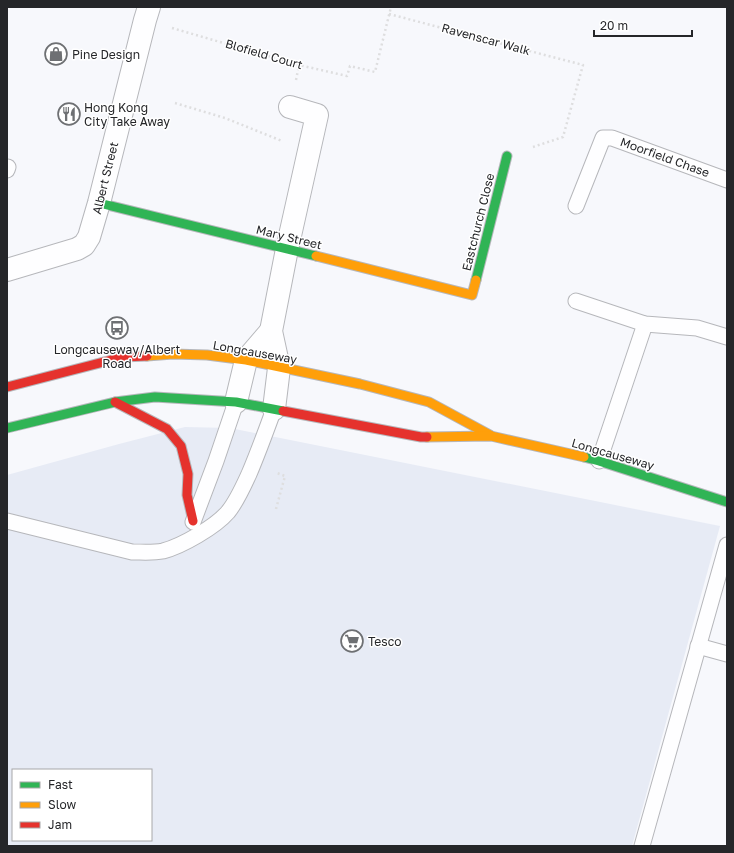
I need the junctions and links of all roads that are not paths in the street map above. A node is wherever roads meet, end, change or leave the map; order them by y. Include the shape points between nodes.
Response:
1 (147, 14) edge
2 (290, 107) dead end
3 (506, 156) road end
4 (727, 180) edge
5 (99, 202) junction
6 (576, 206) dead end
7 (287, 249) junction
8 (7, 270) edge
9 (472, 295) joint
10 (576, 301) dead end
11 (645, 324) junction
12 (271, 331) junction
13 (727, 337) edge
14 (246, 360) junction
15 (279, 368) junction
16 (7, 387) edge
17 (115, 402) junction
18 (236, 402) junction
19 (274, 409) junction
20 (7, 428) edge
21 (491, 436) junction
22 (599, 461) junction
23 (726, 496) edge
24 (7, 521) edge
25 (193, 521) junction
26 (186, 542) junction
27 (727, 545) edge
28 (698, 646) junction
29 (727, 654) edge
30 (642, 846) edge

1 - 5 street, Albert Street
2 - 7 street via 317,116
3 - 9 main road, Eastchurch Close
4 - 6 lane, Moorfield Chase via 612,138 603,138
5 - 7 main road, Mary Street
5 - 8 street, Albert Street via 89,237 84,245
7 - 9 main road, Mary Street
7 - 12 street
10 - 11 lane
11 - 13 lane via 697,328
11 - 22 lane
12 - 14 street
12 - 15 street
14 - 15 main road, Longcauseway
14 - 16 main road, Longcauseway via 173,354 123,357
14 - 18 street
15 - 19 street
15 - 21 main road, Longcauseway via 360,384 429,402
17 - 18 main road, Longcauseway via 155,397
17 - 20 main road, Longcauseway
17 - 25 main road via 166,429 181,446 188,474 187,495
18 - 19 main road, Longcauseway
18 - 25 lane
19 - 21 main road, Longcauseway via 421,437
19 - 26 lane via 242,490 228,512 209,529
21 - 22 main road, Longcauseway
22 - 23 main road, Longcauseway
24 - 26 lane via 132,552 164,551
25 - 26 lane
27 - 28 lane
28 - 29 lane
28 - 30 lane

